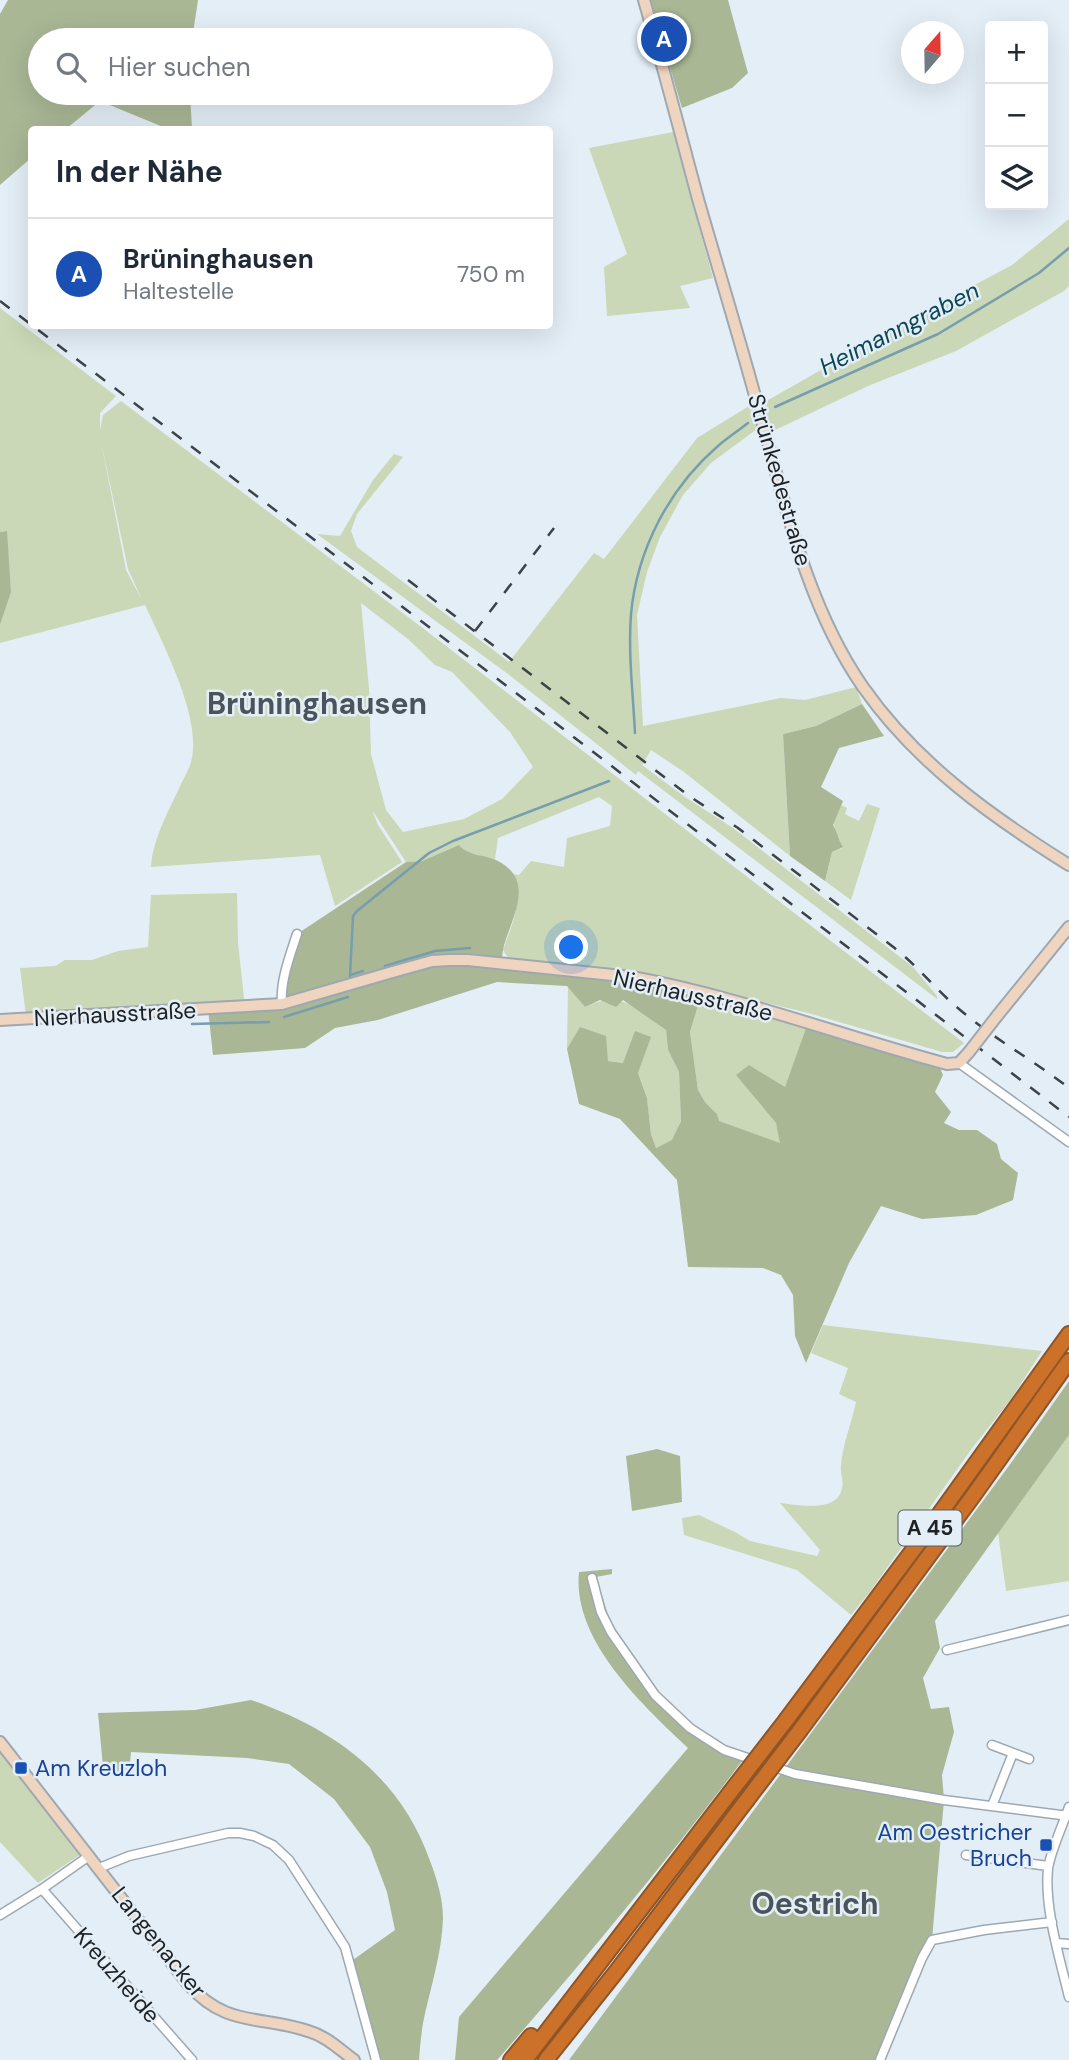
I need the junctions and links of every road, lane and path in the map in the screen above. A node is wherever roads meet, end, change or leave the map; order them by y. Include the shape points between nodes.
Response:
1 (644, 0) edge
2 (1069, 865) edge
3 (1069, 927) edge
4 (297, 934) dead end
5 (282, 1004) junction
6 (0, 1020) edge
7 (959, 1063) junction
8 (1069, 1142) edge
9 (1069, 1334) edge
10 (1069, 1361) edge
11 (592, 1578) dead end
12 (1069, 1620) edge
13 (947, 1650) dead end
14 (0, 1742) edge
15 (992, 1745) dead end
16 (1013, 1753) junction
17 (1029, 1759) dead end
18 (992, 1806) junction
19 (1068, 1813) edge
20 (966, 1855) dead end
21 (89, 1856) junction
22 (1048, 1866) junction
23 (99, 1868) junction
24 (42, 1889) junction
25 (0, 1915) edge
26 (1052, 1922) junction
27 (1056, 1943) junction
28 (1069, 1944) edge
29 (572, 1996) junction
30 (1069, 1997) edge
31 (586, 2011) junction
32 (192, 2060) edge
33 (354, 2060) edge
34 (376, 2060) edge
35 (511, 2060) edge
36 (524, 2060) edge
37 (546, 2060) edge
38 (559, 2060) edge
39 (880, 2060) edge

1 - 2 main road, Strünkedestraße via 796,542 836,643 866,691 920,753 1013,830
3 - 7 main road, bridge
4 - 5 street via 284,977
5 - 6 main road, Nierhausstraße
5 - 7 main road, Nierhausstraße via 432,961 468,960 659,982 947,1064
7 - 8 street
9 - 29 highway, A 45, bridge via 884,1590
10 - 31 highway, A 45, bridge via 801,1729
11 - 18 street via 611,1632 654,1695 690,1728 724,1750 795,1774
12 - 13 street
14 - 21 main road, Langenacker
15 - 16 street
16 - 17 street
16 - 18 street
18 - 19 street
19 - 22 street
20 - 22 street
21 - 23 main road, Langenacker
21 - 24 street
22 - 26 street
23 - 33 main road, Langenacker via 204,2000 233,2016 309,2031
23 - 34 street via 129,1856 228,1833 254,1836 273,1845 289,1860 345,1947
24 - 25 street
24 - 32 street, Kreuzheide
26 - 27 street
26 - 39 street via 932,1940
27 - 28 street
27 - 30 street
29 - 35 highway
29 - 36 highway, A 45
31 - 37 highway, A 45
31 - 38 highway

